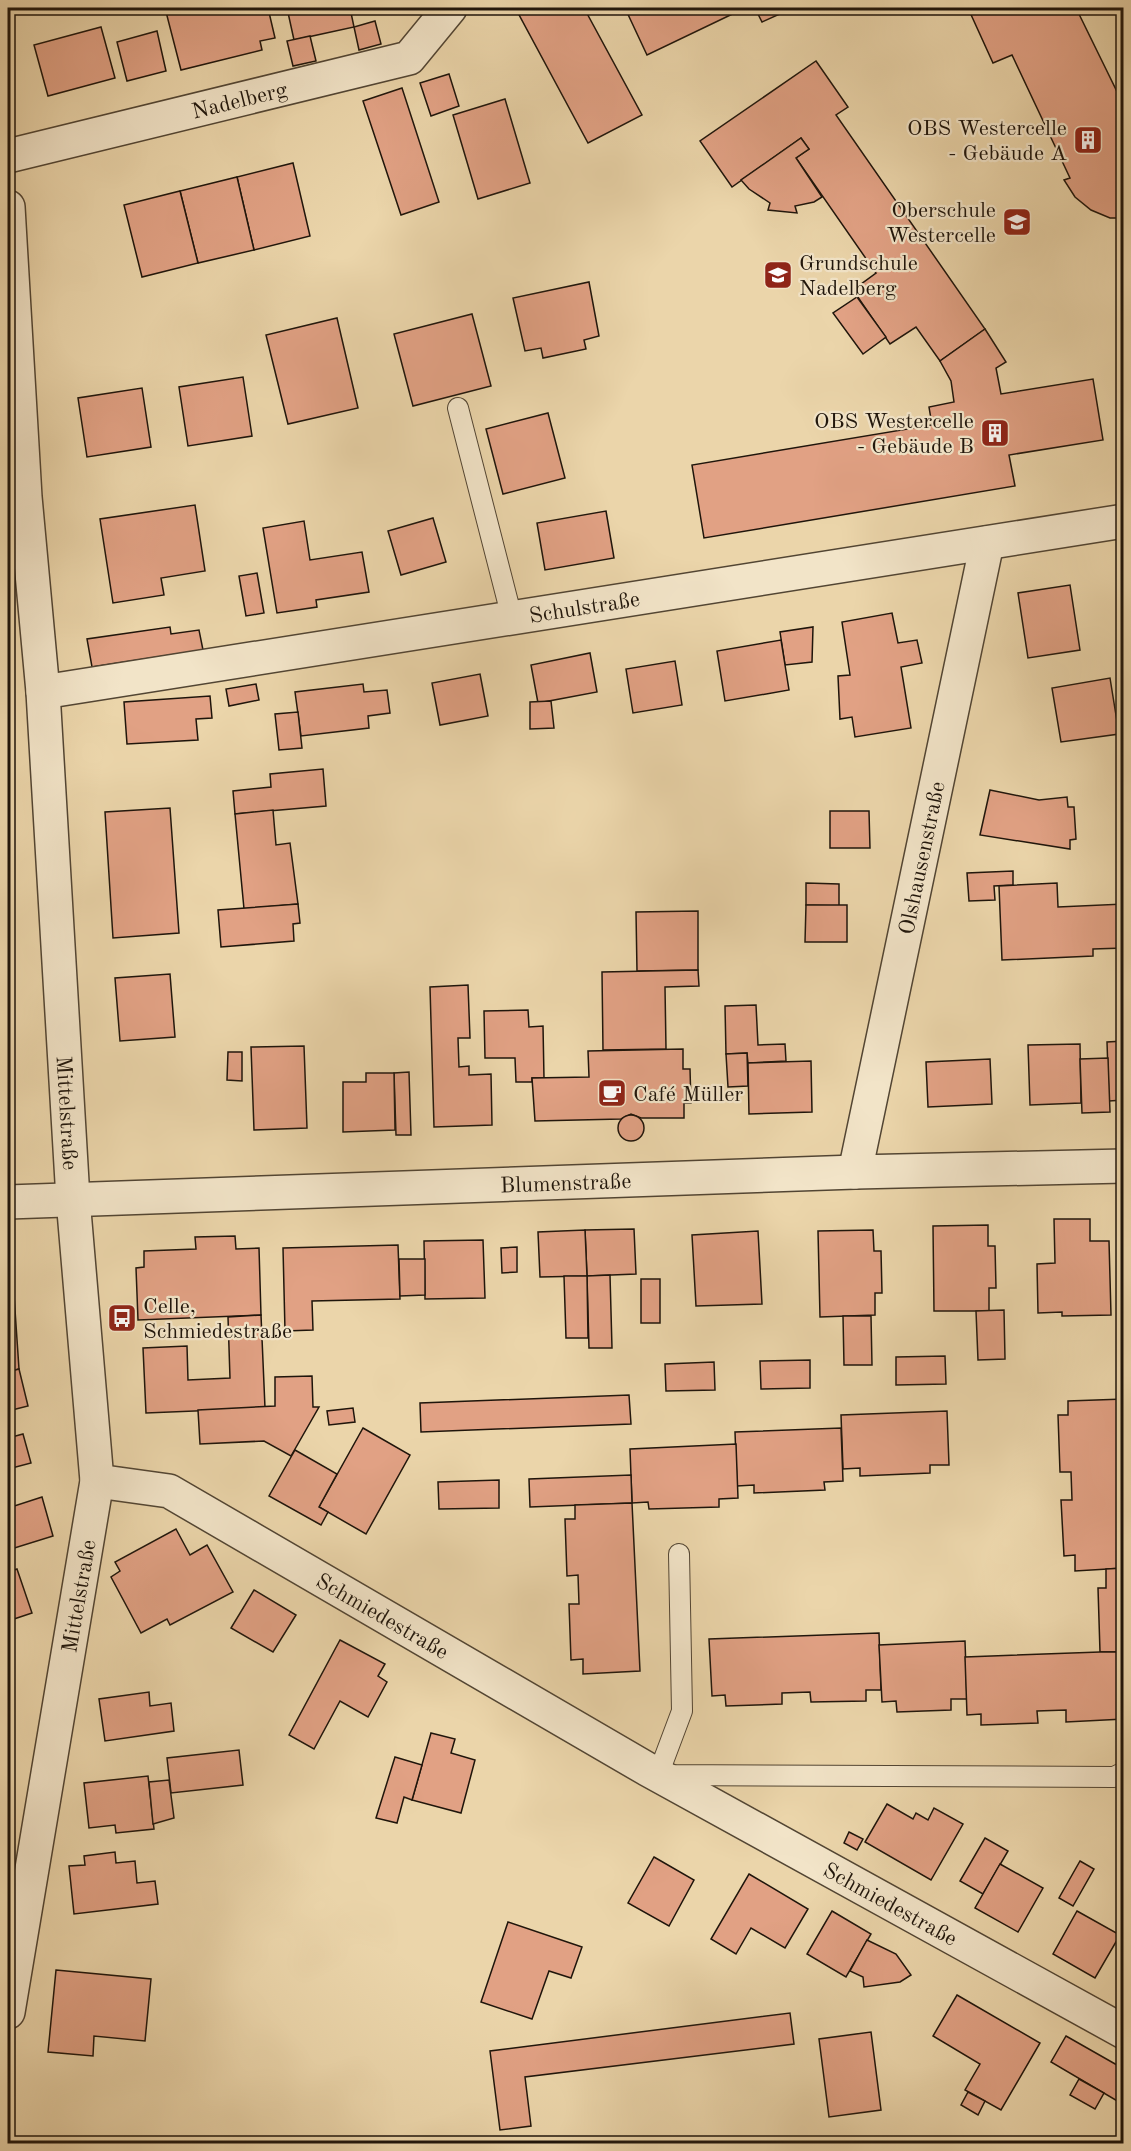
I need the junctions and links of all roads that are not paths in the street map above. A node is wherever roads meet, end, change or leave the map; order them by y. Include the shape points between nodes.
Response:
1 (450, 8) edge
2 (8, 156) edge
3 (8, 207) edge
4 (458, 408) dead end
5 (1124, 520) edge
6 (987, 543) junction
7 (512, 618) junction
8 (43, 692) junction
9 (1124, 1166) edge
10 (855, 1172) junction
11 (73, 1199) junction
12 (8, 1202) edge
13 (97, 1480) junction
14 (679, 1554) dead end
15 (1124, 1772) edge
16 (658, 1775) junction
17 (8, 2012) edge
18 (1124, 2032) edge

1 - 2 street, Nadelberg via 409,58
3 - 8 street, Mittelstraße via 25,496
4 - 7 lane
5 - 6 street, Schulstraße
6 - 7 street, Schulstraße
6 - 10 street, Olshausenstraße
7 - 8 street, Schulstraße
8 - 11 street, Mittelstraße
9 - 10 street, Blumenstraße
10 - 11 street, Blumenstraße
11 - 12 street, Blumenstraße
11 - 13 street, Mittelstraße
13 - 16 street, Schmiedestraße via 169,1491
13 - 17 street, Mittelstraße
14 - 16 lane via 682,1711
15 - 16 lane, Schmiedestraße via 1114,1778
16 - 18 street, Schmiedestraße

